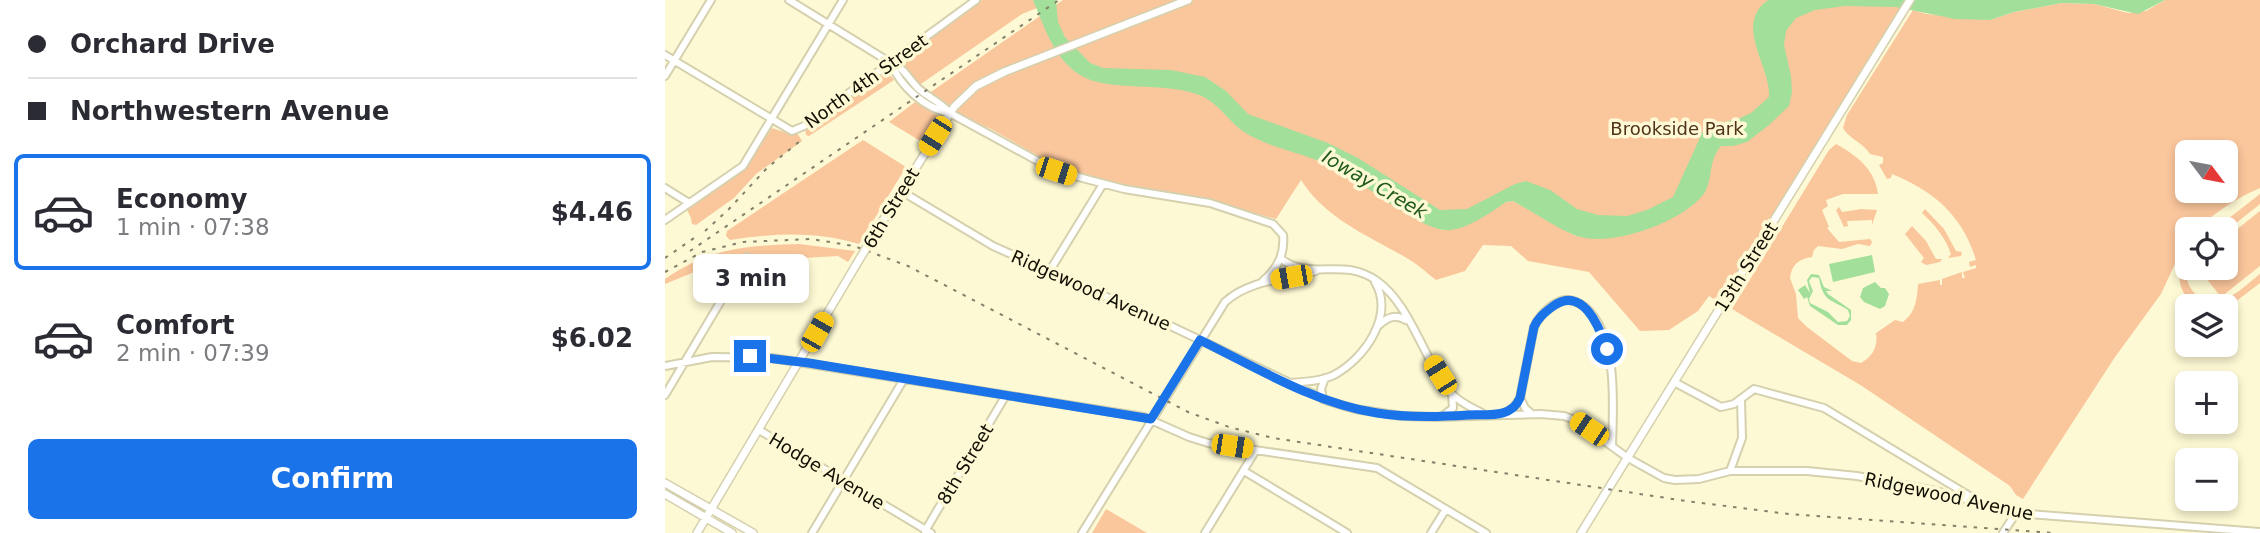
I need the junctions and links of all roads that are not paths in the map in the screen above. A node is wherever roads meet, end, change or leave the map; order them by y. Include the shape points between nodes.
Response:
1 (711, 0) edge
2 (789, 0) edge
3 (843, 0) edge
4 (976, 0) edge
5 (1188, 0) edge
6 (1910, 0) edge
7 (828, 24) junction
8 (665, 55) edge
9 (674, 61) junction
10 (891, 63) junction
11 (665, 76) edge
12 (950, 113) junction
13 (771, 120) junction
14 (1103, 184) junction
15 (665, 188) edge
16 (901, 191) junction
17 (689, 202) junction
18 (665, 220) edge
19 (747, 257) dead end
20 (1281, 260) junction
21 (1316, 271) junction
22 (1049, 272) junction
23 (1372, 278) junction
24 (1262, 282) junction
25 (1407, 320) junction
26 (1377, 327) junction
27 (1200, 340) junction
28 (685, 360) junction
29 (799, 362) junction
30 (665, 366) edge
31 (1325, 378) junction
32 (904, 379) junction
33 (1290, 383) junction
34 (1674, 383) junction
35 (1452, 394) junction
36 (665, 395) edge
37 (1006, 395) junction
38 (1520, 398) junction
39 (1323, 399) junction
40 (1741, 400) junction
41 (1485, 414) junction
42 (1504, 414) junction
43 (1532, 414) junction
44 (1437, 417) junction
45 (1151, 419) junction
46 (759, 430) junction
47 (1612, 446) junction
48 (1256, 450) junction
49 (1628, 458) junction
50 (1244, 471) junction
51 (1730, 471) junction
52 (843, 481) junction
53 (665, 483) edge
54 (665, 494) edge
55 (1982, 504) junction
56 (712, 508) junction
57 (1446, 509) junction
58 (2016, 513) junction
59 (706, 518) junction
60 (2260, 531) edge
61 (927, 532) edge
62 (697, 533) edge
63 (732, 533) edge
64 (753, 533) edge
65 (811, 533) edge
66 (1082, 533) edge
67 (1205, 533) edge
68 (1347, 533) edge
69 (1431, 533) edge
70 (1486, 533) edge
71 (1581, 533) edge
72 (2003, 533) edge

1 - 9 street
2 - 7 street
3 - 7 street
4 - 10 street, North 4th Street
5 - 12 main road, 6th Street via 976,86
6 - 34 main road, 13th Street
7 - 10 street
7 - 13 street
8 - 9 street
9 - 11 street
9 - 13 street
10 - 12 street
10 - 12 street via 917,97
10 - 13 street, North 4th Street via 798,130 787,130
12 - 14 street via 1056,171
12 - 16 main road, 6th Street
13 - 17 street via 743,166
14 - 20 street via 1210,203 1273,224 1283,235
14 - 22 street
15 - 17 street
16 - 22 street, Ridgewood Avenue via 993,246
16 - 29 main road, 6th Street, bridge
17 - 18 street
19 - 28 street
20 - 21 street via 1301,270
20 - 24 street
21 - 23 street via 1345,268
21 - 24 street
22 - 27 street, Ridgewood Avenue
23 - 25 street via 1390,294
23 - 26 street via 1381,297
24 - 27 street via 1225,302
25 - 26 street via 1393,316
25 - 35 street
26 - 31 street via 1347,367
27 - 33 street, Ridgewood Avenue
27 - 45 street
28 - 29 street via 740,356
28 - 30 street
28 - 36 street
29 - 32 street
29 - 46 main road, 6th Street
31 - 33 street
31 - 39 street
32 - 37 street
32 - 52 street
33 - 39 street, Ridgewood Avenue
34 - 40 street via 1721,407
34 - 49 main road, 13th Street
35 - 41 street
35 - 44 street via 1453,408
37 - 45 street
37 - 61 street, 8th Street
38 - 42 street
38 - 43 street
38 - 47 street via 1531,335 1539,318 1563,301 1581,304 1597,322 1611,366
39 - 44 street, Ridgewood Avenue via 1378,413
40 - 51 street via 1742,438
40 - 55 street via 1748,392 1762,390 1824,408
41 - 42 street, Ridgewood Avenue
41 - 44 street, Ridgewood Avenue
42 - 43 street, Ridgewood Avenue
43 - 47 street, Ridgewood Avenue via 1577,421
45 - 48 street via 1199,440
45 - 66 street
46 - 52 street, Hodge Avenue
46 - 56 main road, 6th Street
47 - 49 street, Ridgewood Avenue
48 - 50 street
48 - 57 street via 1377,468
49 - 51 street, Ridgewood Avenue via 1675,481
49 - 71 main road, 13th Street
50 - 67 street
50 - 68 street
51 - 55 street, Ridgewood Avenue via 1857,476
52 - 61 street, Hodge Avenue
52 - 65 street
53 - 56 main road
54 - 59 main road
55 - 58 street, Ridgewood Avenue
56 - 59 main road, 6th Street
56 - 64 main road
57 - 69 street
57 - 70 street
58 - 60 street, Ridgewood Avenue
58 - 72 street
59 - 62 main road, 6th Street
59 - 63 main road

